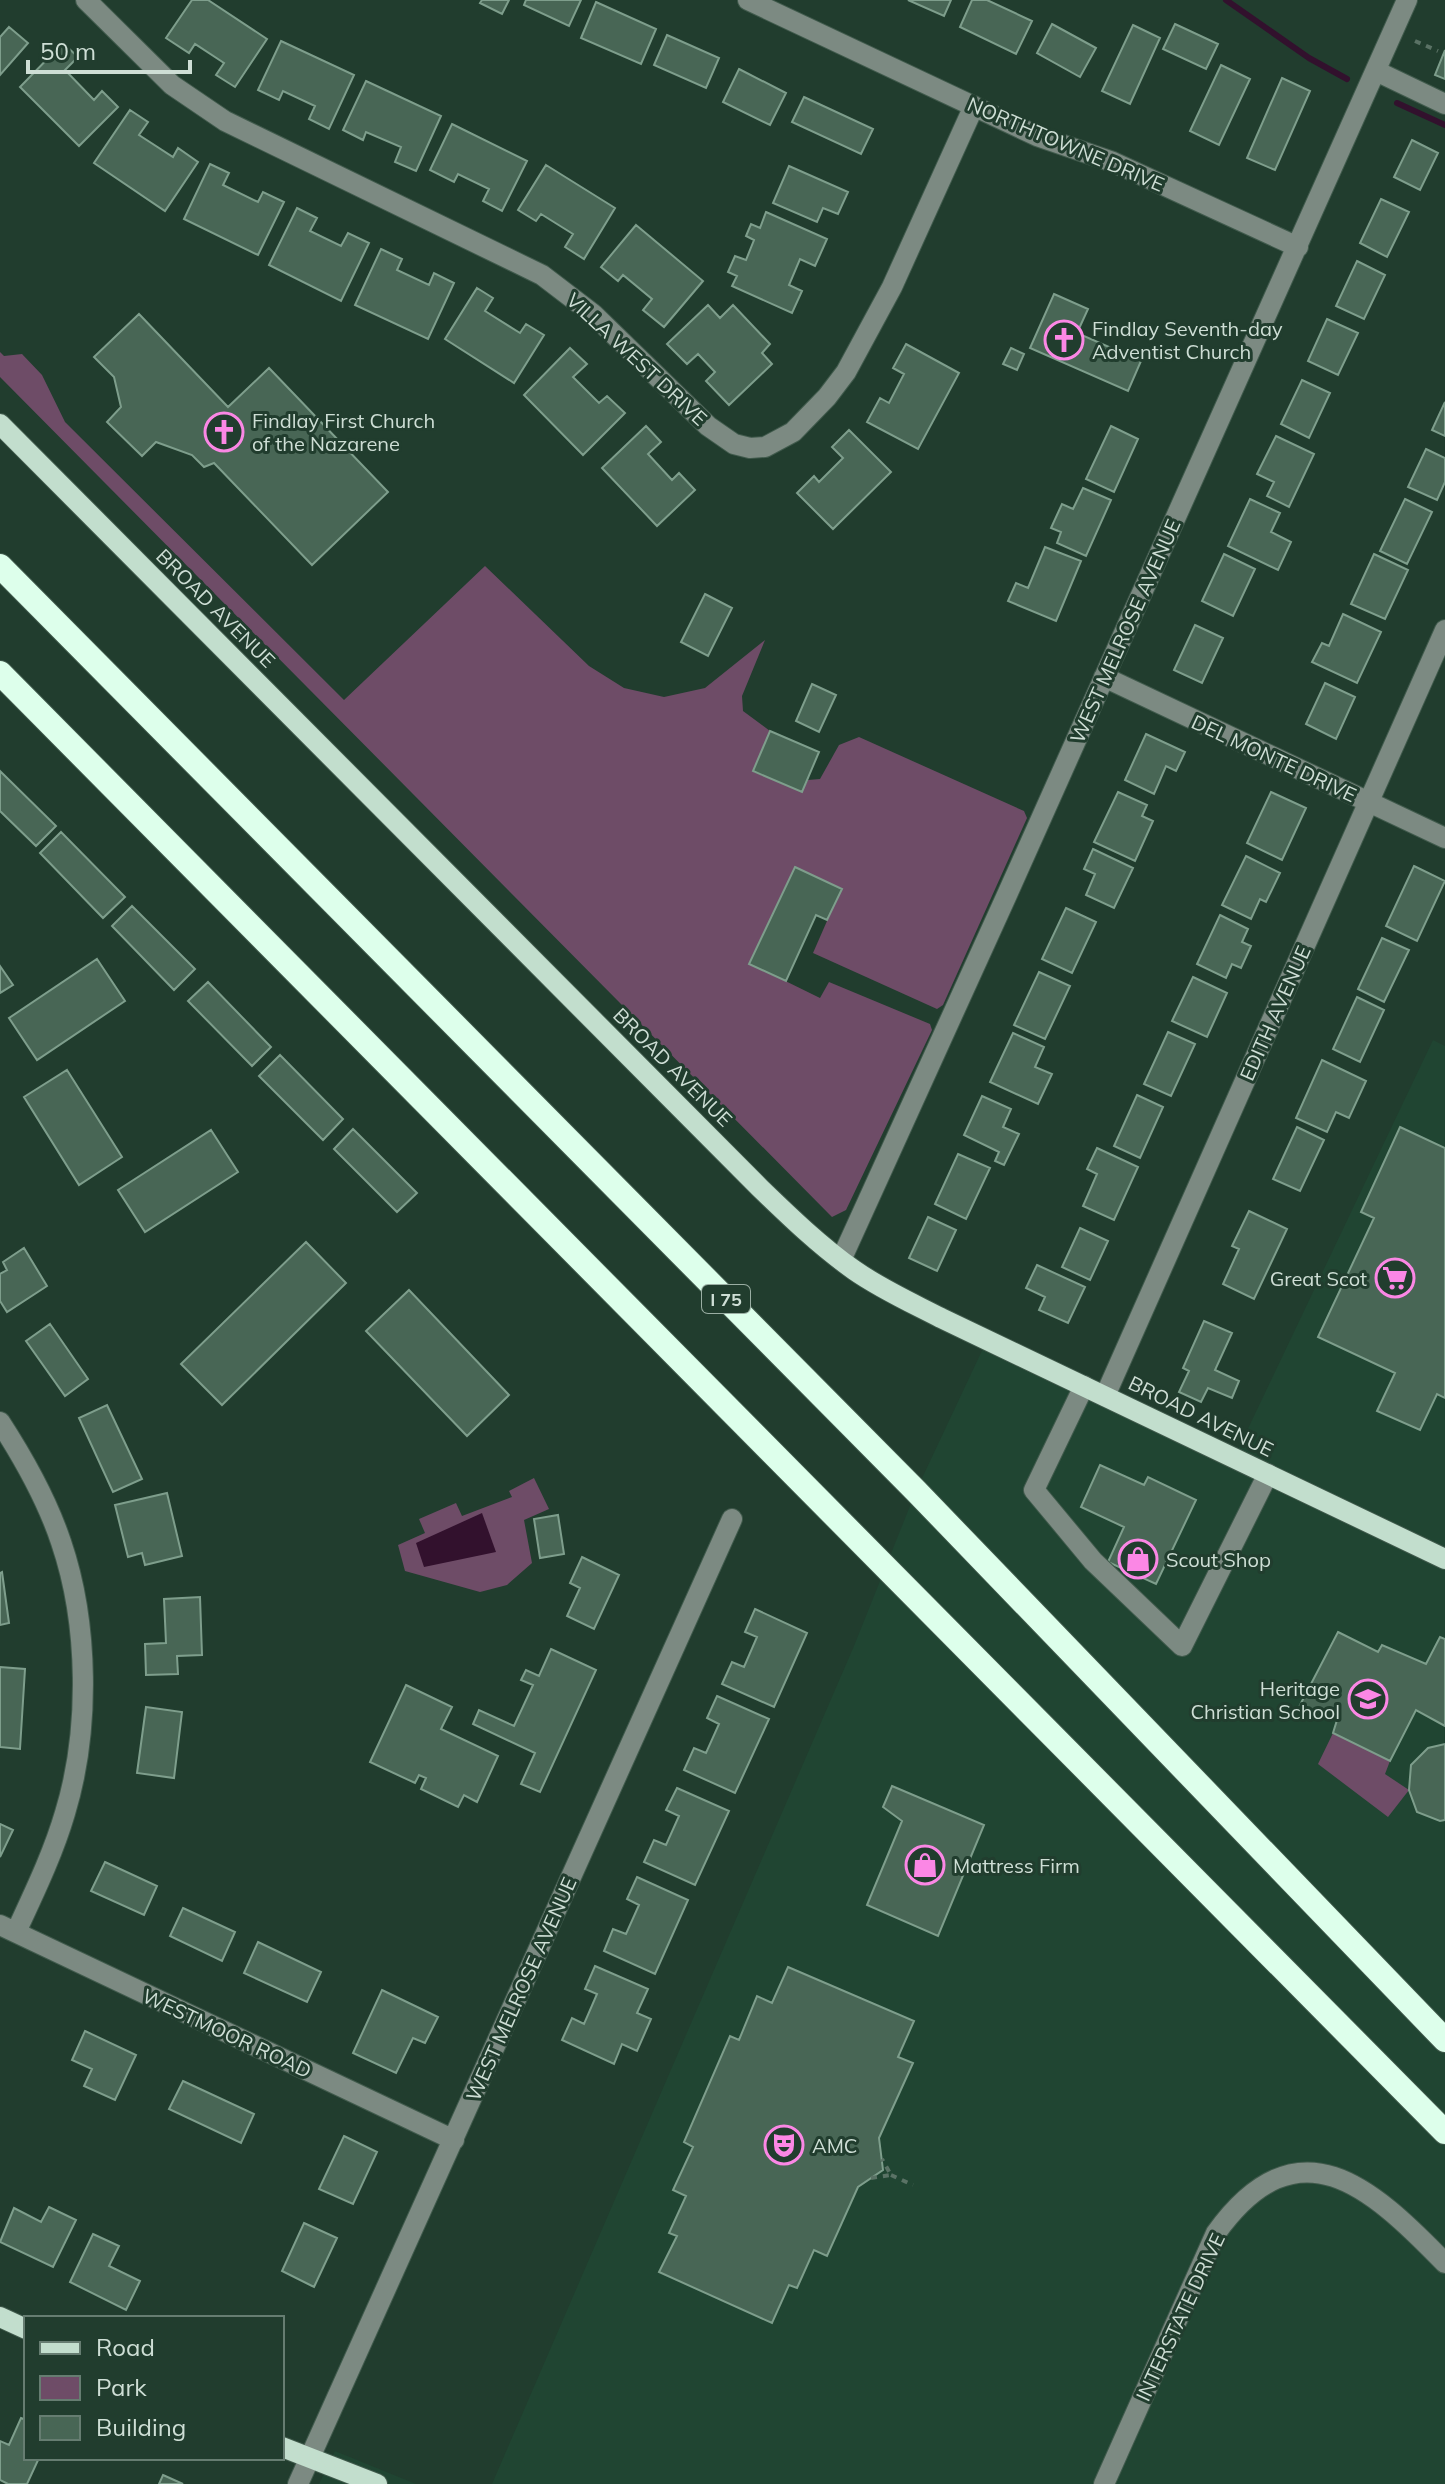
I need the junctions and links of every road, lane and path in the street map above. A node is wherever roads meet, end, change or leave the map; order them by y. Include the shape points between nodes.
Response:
1 (86, 0) edge
2 (748, 0) edge
3 (1407, 0) edge
4 (1415, 41) dead end
5 (1438, 51) dead end
6 (1376, 71) junction
7 (1445, 104) edge
8 (974, 106) junction
9 (1298, 247) junction
10 (0, 424) edge
11 (0, 566) edge
12 (1445, 630) edge
13 (0, 673) edge
14 (1104, 677) junction
15 (1369, 803) junction
16 (1445, 838) edge
17 (841, 1260) junction
18 (1084, 1386) junction
19 (1105, 1396) junction
20 (0, 1422) edge
21 (1268, 1474) junction
22 (732, 1519) dead end
23 (1445, 1559) edge
24 (8, 1928) edge
25 (1445, 2040) edge
26 (1445, 2132) edge
27 (454, 2140) junction
28 (882, 2159) dead end
29 (891, 2175) junction
30 (871, 2178) dead end
31 (913, 2185) dead end
32 (1445, 2263) edge
33 (0, 2317) edge
34 (24, 2328) edge
35 (284, 2448) edge
36 (310, 2459) junction
37 (298, 2484) edge
38 (377, 2484) edge
39 (1104, 2484) edge

1 - 8 street, VILLA WEST DRIVE via 172,85 216,115 551,281 593,314 708,426 750,448 765,447 793,432 846,372 892,287
2 - 8 street, NORTHTOWNE DRIVE
3 - 6 street, WEST MELROSE AVENUE
4 - 5 path
6 - 7 street
6 - 9 street, WEST MELROSE AVENUE
8 - 9 street, NORTHTOWNE DRIVE via 1037,136 1122,166
9 - 14 street, WEST MELROSE AVENUE
10 - 17 main road, BROAD AVENUE via 760,1188
11 - 25 highway, I 75 via 916,1491
12 - 15 street, EDITH AVENUE
13 - 26 highway
14 - 15 street, DEL MONTE DRIVE
14 - 17 street, WEST MELROSE AVENUE
15 - 16 street, DEL MONTE DRIVE
15 - 19 street, EDITH AVENUE
17 - 18 main road, BROAD AVENUE via 884,1289
18 - 19 main road, BROAD AVENUE
18 - 21 street via 1034,1490 1093,1561 1182,1646
19 - 21 main road, BROAD AVENUE
20 - 24 street via 61,1541 76,1603 83,1684 79,1748 66,1811 51,1853
21 - 23 main road, BROAD AVENUE
22 - 27 street, WEST MELROSE AVENUE
24 - 27 street, WESTMOOR ROAD
27 - 36 street, WEST MELROSE AVENUE
28 - 29 path
29 - 30 path
29 - 31 path
32 - 39 street, INTERSTATE DRIVE via 1385,2204 1343,2179 1302,2174 1262,2186 1235,2207 1212,2241
33 - 34 main road
35 - 36 main road
36 - 37 street, WEST MELROSE AVENUE
36 - 38 main road

